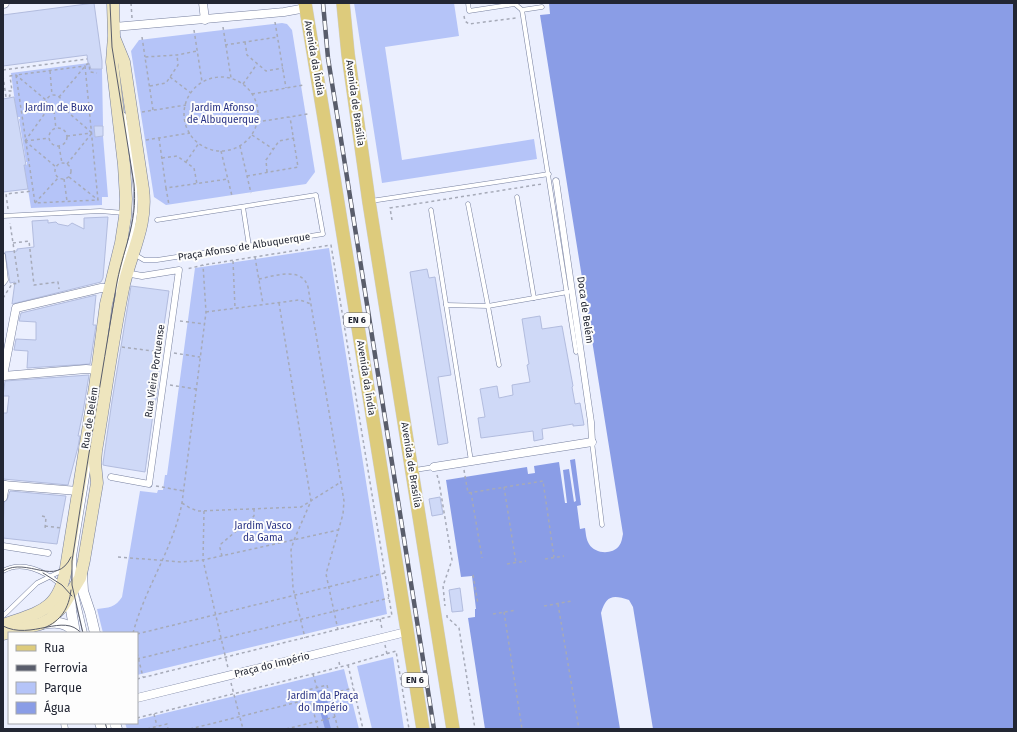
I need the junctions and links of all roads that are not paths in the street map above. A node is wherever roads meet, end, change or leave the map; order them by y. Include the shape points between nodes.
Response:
1 (113, 3) edge
2 (203, 3) edge
3 (343, 3) edge
4 (468, 3) edge
5 (483, 3) edge
6 (515, 3) edge
7 (305, 6) edge
8 (542, 6) dead end
9 (484, 8) junction
10 (522, 10) junction
11 (205, 20) junction
12 (114, 32) junction
13 (113, 52) junction
14 (122, 105) dead end
15 (127, 113) junction
16 (549, 174) junction
17 (553, 182) junction
18 (518, 197) dead end
19 (369, 202) junction
20 (468, 204) dead end
21 (244, 207) junction
22 (431, 210) dead end
23 (125, 215) junction
24 (3, 216) edge
25 (156, 220) dead end
26 (250, 246) junction
27 (131, 251) junction
28 (3, 255) edge
29 (124, 271) junction
30 (3, 284) edge
31 (113, 291) junction
32 (568, 292) junction
33 (534, 298) junction
34 (446, 305) junction
35 (488, 306) junction
36 (113, 312) dead end
37 (576, 352) dead end
38 (499, 365) dead end
39 (98, 370) junction
40 (3, 376) edge
41 (101, 387) dead end
42 (592, 442) junction
43 (93, 453) junction
44 (467, 462) junction
45 (434, 467) joint
46 (412, 471) junction
47 (87, 476) junction
48 (111, 477) dead end
49 (4, 485) edge
50 (78, 491) junction
51 (3, 497) edge
52 (602, 525) dead end
53 (76, 544) junction
54 (3, 546) edge
55 (48, 553) dead end
56 (84, 560) junction
57 (66, 568) junction
58 (3, 571) edge
59 (49, 576) junction
60 (71, 591) junction
61 (87, 604) junction
62 (3, 616) edge
63 (40, 624) junction
64 (3, 625) edge
65 (16, 630) junction
66 (74, 630) edge
67 (10, 632) edge
68 (84, 632) edge
69 (85, 632) edge
70 (95, 632) edge
71 (406, 632) junction
72 (138, 698) edge
73 (423, 729) edge
74 (453, 729) edge

1 - 12 main road
2 - 11 street
3 - 19 main road, Avenida de Brasília
4 - 9 lane via 469,10
5 - 9 lane
6 - 9 lane
6 - 10 lane
7 - 11 street via 284,12
7 - 71 main road, Avenida da Índia / EN 6
8 - 10 lane
10 - 16 lane, Doca de Belém
11 - 12 street
12 - 13 main road
12 - 15 main road via 124,62
13 - 14 lane
13 - 23 main road via 124,165
15 - 27 lane via 136,198
15 - 27 main road via 136,142 145,206 142,223
16 - 17 lane, Doca de Belém
16 - 19 lane
17 - 32 lane, Doca de Belém
17 - 42 street, Doca de Belém
18 - 33 lane
19 - 46 main road, Avenida de Brasília
20 - 35 lane
21 - 25 lane, Praça Afonso de Albuquerque
21 - 26 lane
21 - 26 lane, Praça Afonso de Albuquerque via 316,195 321,226 322,234
22 - 34 lane
23 - 24 lane via 100,211
23 - 27 lane via 125,238
23 - 29 main road
26 - 27 lane, Praça Afonso de Albuquerque via 157,260 144,260
27 - 29 main road
28 - 30 lane via 6,280
29 - 31 main road, Rua de Belém
29 - 43 main road, Rua de Belém via 123,289
29 - 48 street, Rua Vieira Portuense via 142,276 179,270 149,484
31 - 39 main road, Rua de Belém via 106,304
31 - 40 street via 101,288 16,308
32 - 33 lane
32 - 37 lane, Doca de Belém
33 - 35 lane
34 - 35 lane
34 - 44 lane
35 - 38 lane
36 - 41 lane, Rua de Belém
39 - 40 street
39 - 50 main road, Rua de Belém
42 - 44 street
42 - 52 lane, Doca de Belém
43 - 47 lane, Rua de Belém
43 - 47 lane, Rua de Belém
43 - 56 main road, Rua de Belém via 98,480
44 - 45 street
45 - 46 lane
46 - 74 main road, Avenida de Brasília
47 - 53 lane, Rua de Belém
49 - 50 street
49 - 51 street
50 - 57 main road, Rua de Belém
53 - 57 lane via 72,561
53 - 60 lane, Rua de Belém
54 - 55 street
56 - 60 main road, Rua de Belém via 81,574
56 - 61 street via 82,588
57 - 59 lane
57 - 60 main road, Rua de Belém
58 - 59 lane via 11,567 24,566
59 - 60 lane
59 - 62 lane via 37,583
60 - 61 street
60 - 63 main road via 56,614
60 - 64 main road via 34,615
60 - 66 street
60 - 69 lane
61 - 70 street
63 - 65 main road
63 - 66 street via 61,623
64 - 65 lane
65 - 67 main road
66 - 68 lane via 80,626
71 - 72 street, Praça do Império
71 - 73 main road, Avenida da Índia / EN 6

